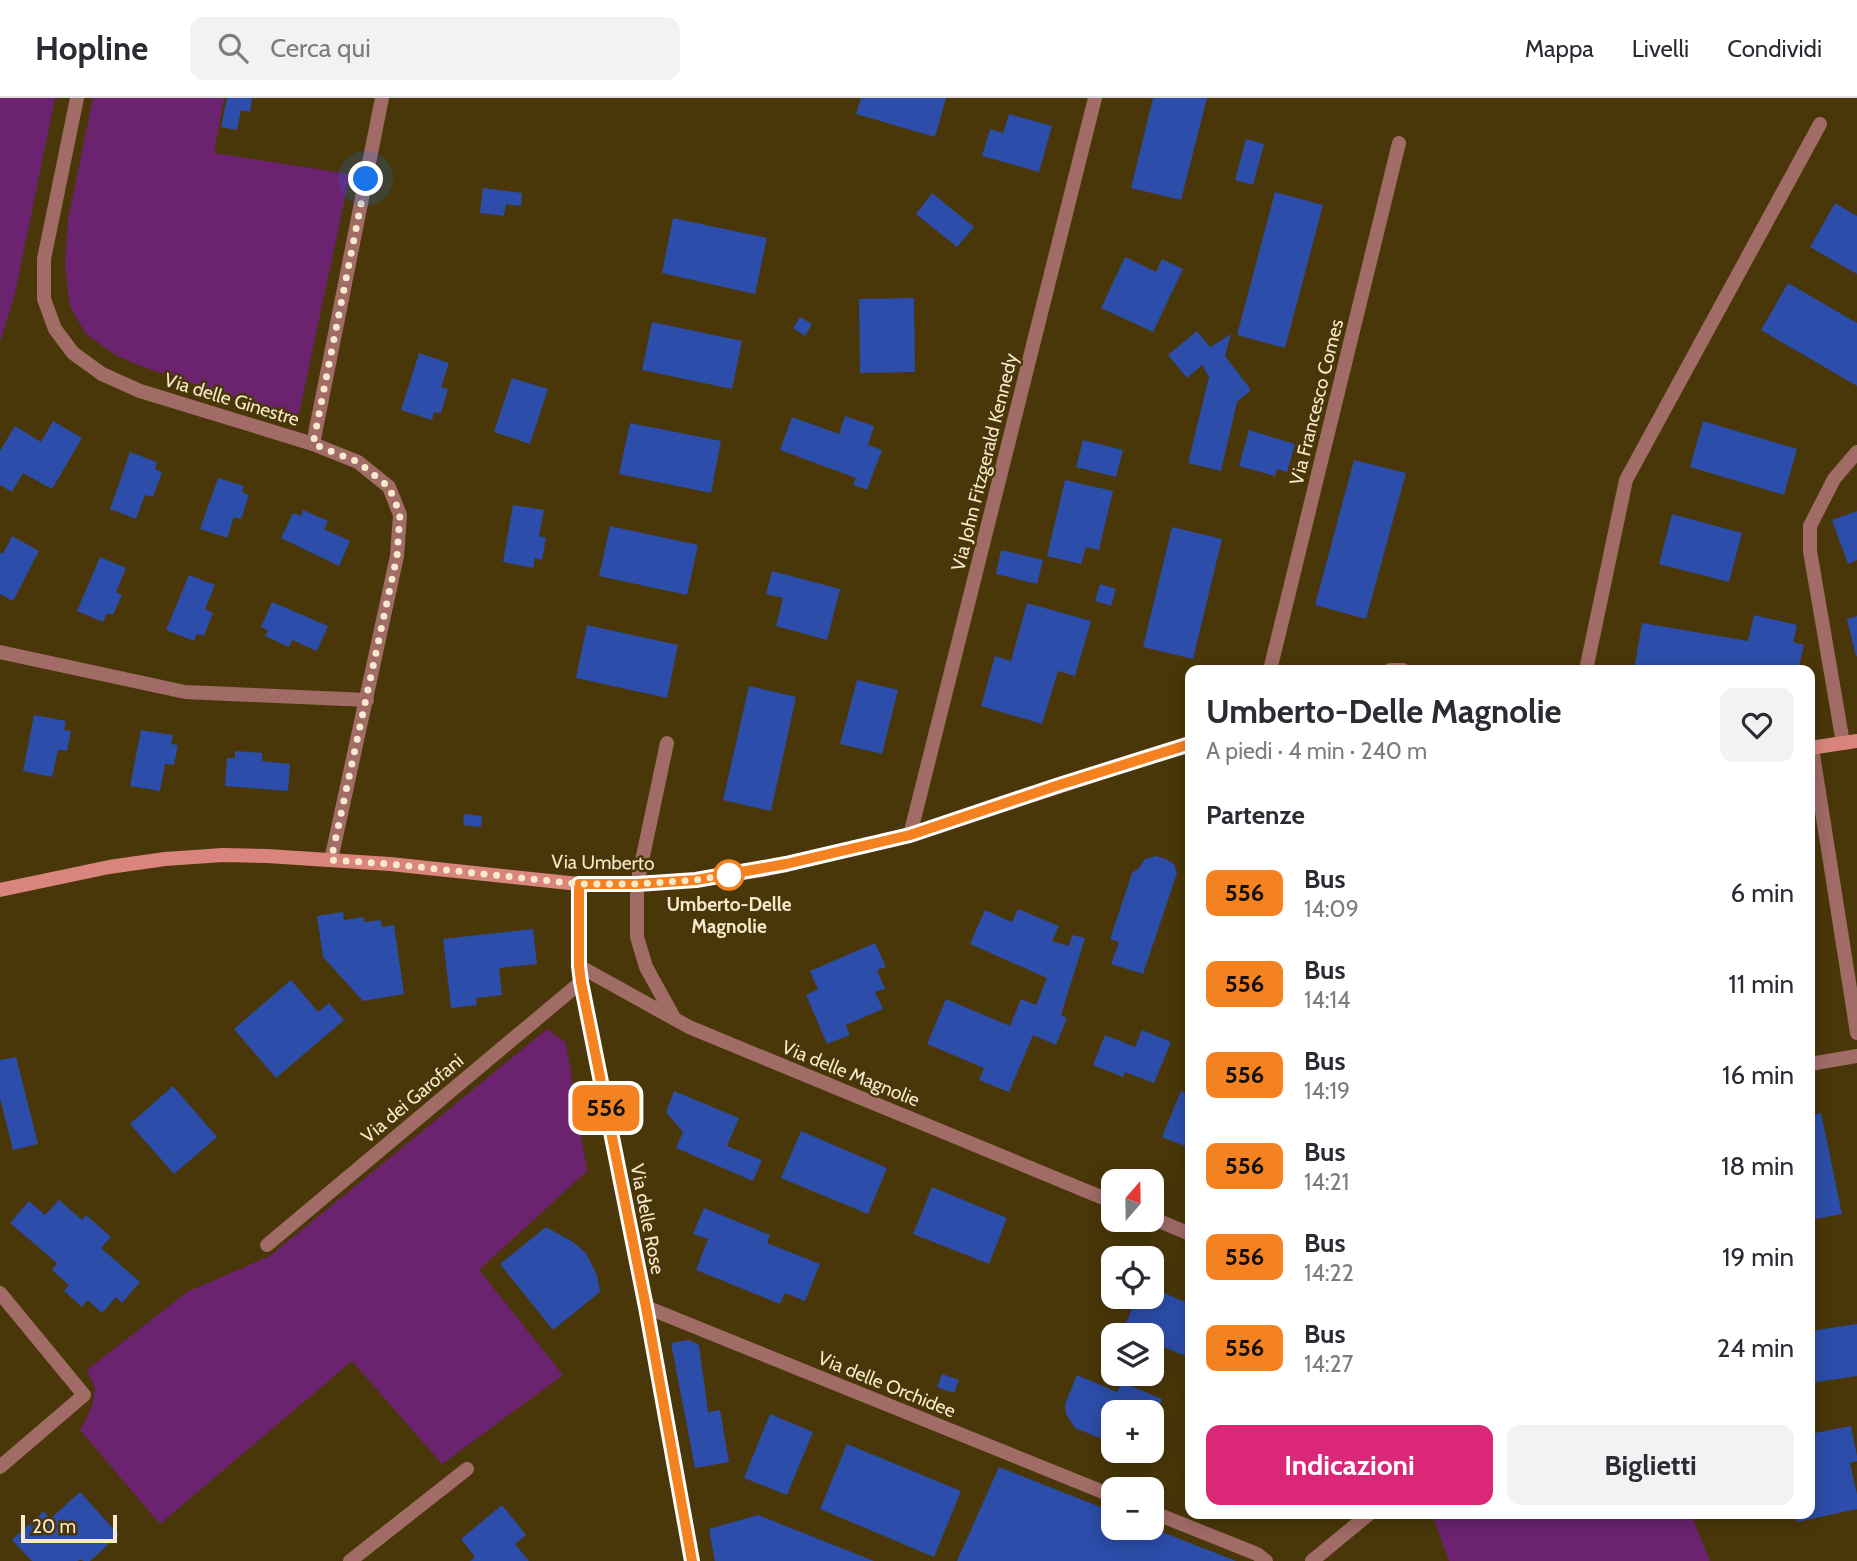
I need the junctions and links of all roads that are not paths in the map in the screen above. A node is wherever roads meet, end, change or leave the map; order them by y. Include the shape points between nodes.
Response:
1 (77, 98) edge
2 (382, 98) edge
3 (1095, 98) edge
4 (1819, 124) dead end
5 (1399, 143) dead end
6 (313, 444) junction
7 (1857, 452) edge
8 (0, 652) edge
9 (1271, 665) edge
10 (1587, 665) edge
11 (367, 700) junction
12 (1850, 742) edge
13 (667, 743) dead end
14 (1185, 746) edge
15 (1815, 747) edge
16 (1815, 773) edge
17 (910, 835) junction
18 (331, 860) junction
19 (579, 884) junction
20 (637, 884) junction
21 (0, 890) edge
22 (579, 966) junction
23 (581, 982) junction
24 (673, 1018) junction
25 (1857, 1033) edge
26 (1857, 1056) edge
27 (1815, 1063) edge
28 (1101, 1197) edge
29 (1164, 1223) edge
30 (1185, 1232) edge
31 (267, 1245) dead end
32 (0, 1293) edge
33 (646, 1307) junction
34 (0, 1467) edge
35 (467, 1469) dead end
36 (1101, 1491) edge
37 (1164, 1517) edge
38 (1363, 1519) edge
39 (350, 1561) edge
40 (692, 1561) edge
41 (1266, 1561) edge
42 (1312, 1561) edge

1 - 6 street, Via delle Ginestre via 44,259 44,299 55,329 73,353 102,374 139,391
2 - 6 street
3 - 17 street, Via John Fitzgerald Kennedy
4 - 10 street via 1626,480
5 - 9 street, Via Francesco Comes
6 - 11 street, Via delle Ginestre via 358,462 389,487 400,514 397,556
7 - 12 street via 1834,480 1810,526 1810,551
8 - 11 street via 185,692
11 - 18 street, Via delle Ginestre
12 - 15 main road
13 - 20 street
14 - 17 main road, Via Umberto
16 - 25 street
17 - 20 main road, Via Umberto via 762,870
18 - 19 main road, Via Umberto
18 - 21 main road, Via Umberto via 223,855 165,859
19 - 20 main road, Via Umberto
19 - 22 street, Via delle Rose
20 - 24 street via 637,937 646,967
22 - 23 street, Via delle Rose
22 - 24 street, Via delle Magnolie
23 - 31 street, Via dei Garofani
23 - 33 street, Via delle Rose
24 - 28 street, Via delle Magnolie
26 - 27 street
29 - 30 street
32 - 34 street via 84,1395
33 - 36 street, Via delle Orchidee
33 - 40 street, Via delle Rose
35 - 39 street
37 - 41 street
38 - 42 street

